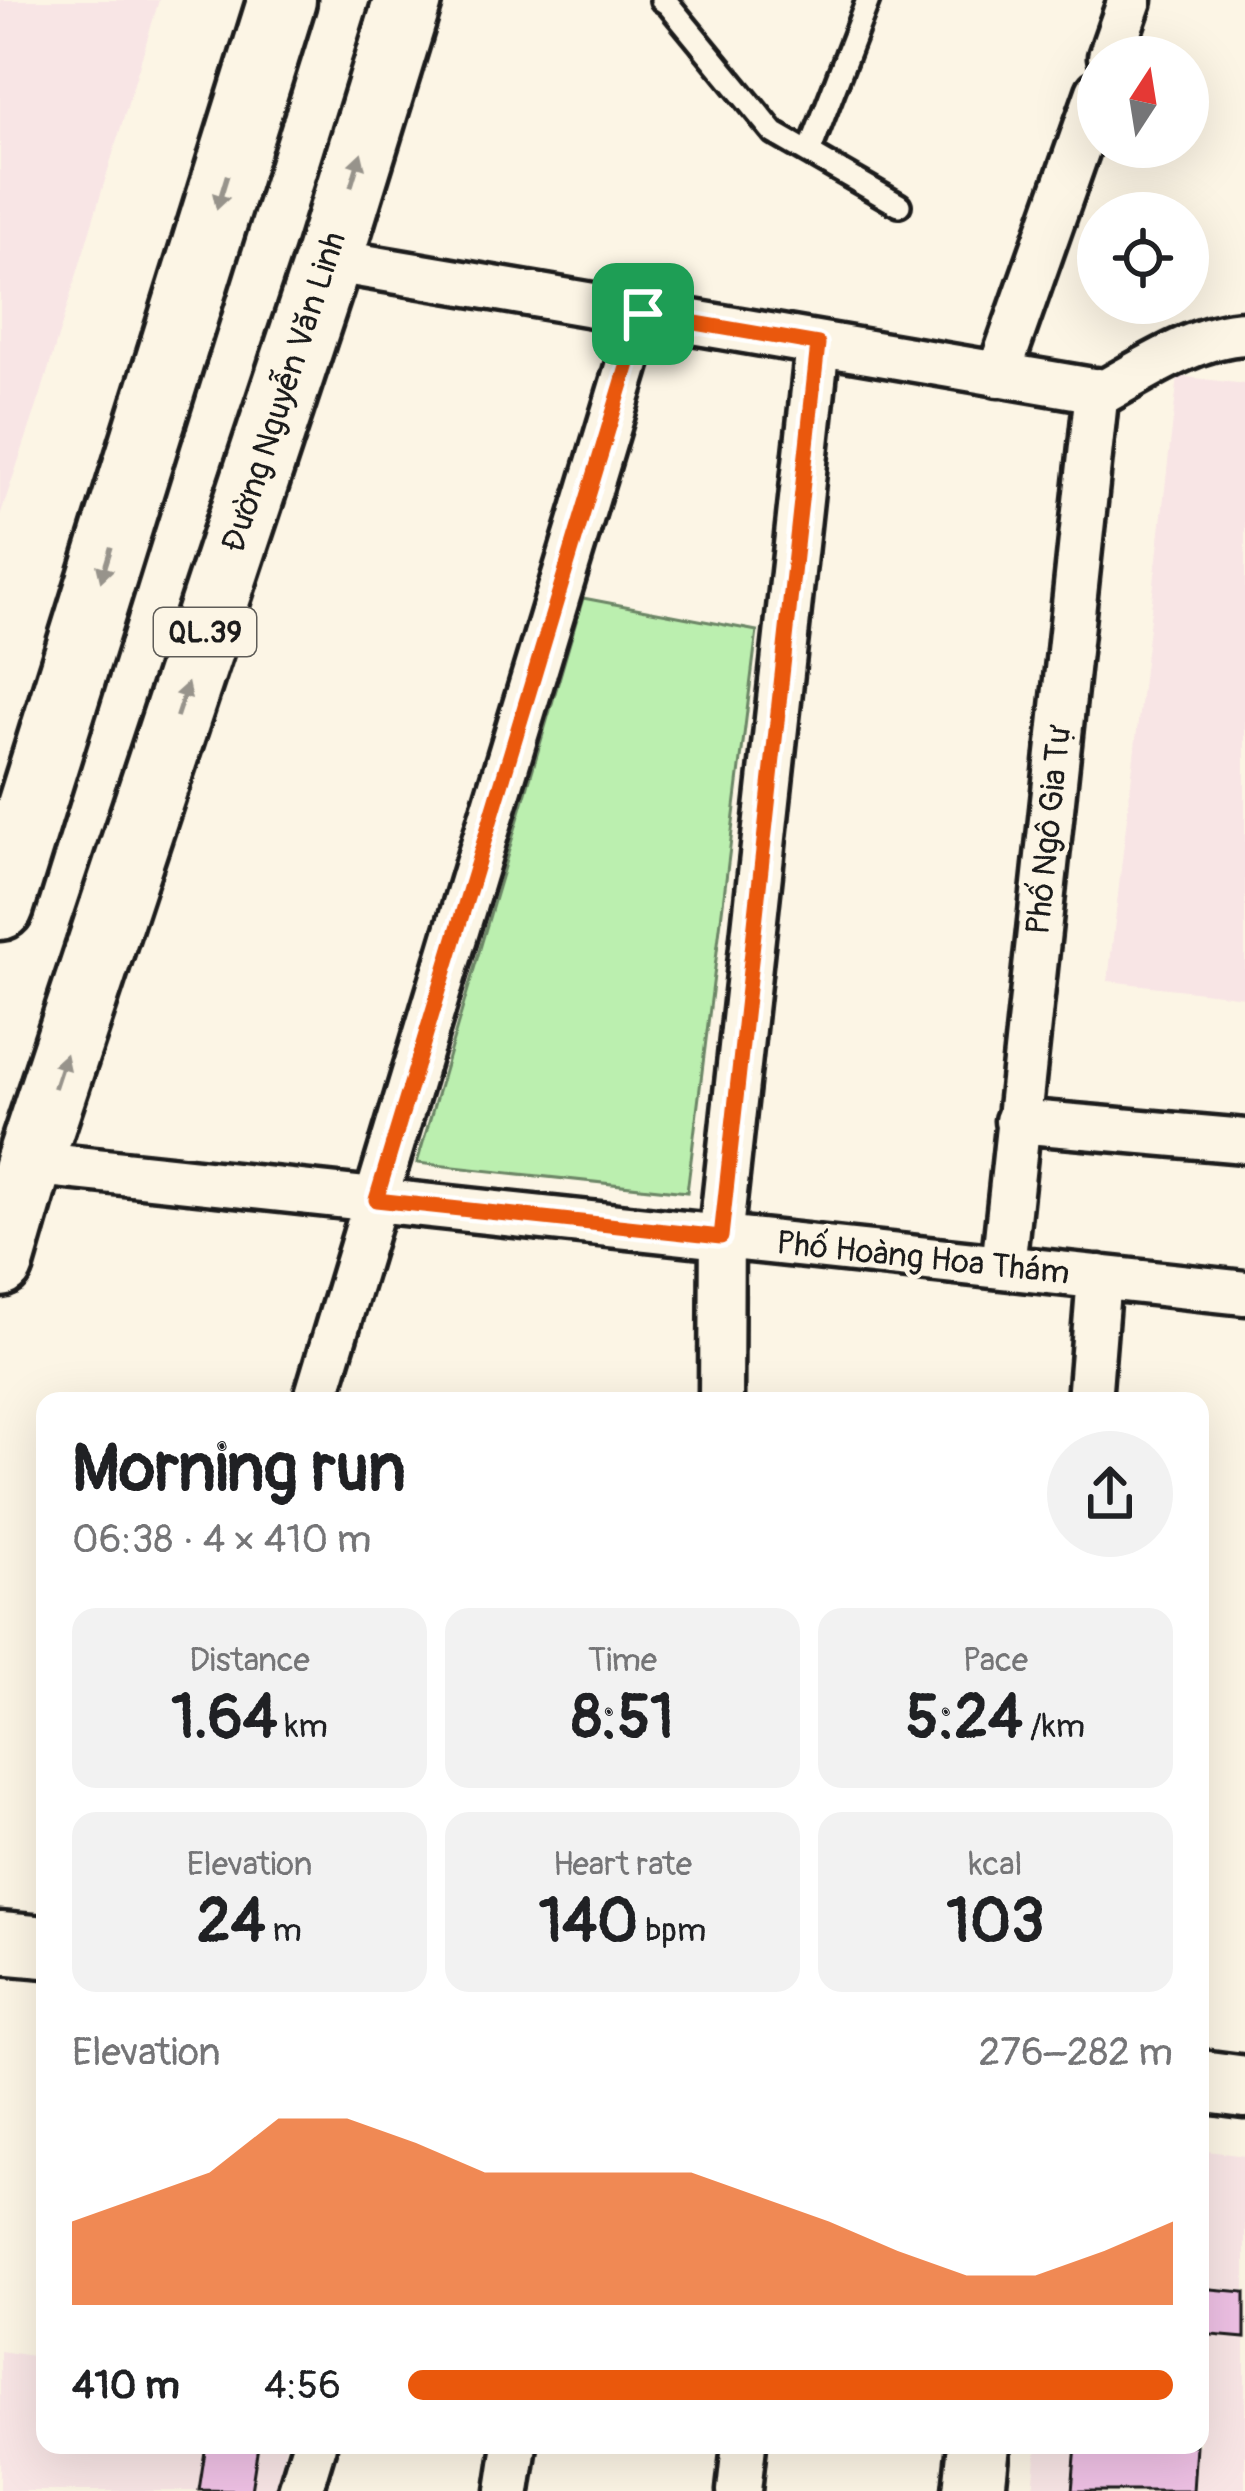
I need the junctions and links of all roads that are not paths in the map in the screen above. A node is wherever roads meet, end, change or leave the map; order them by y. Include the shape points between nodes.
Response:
1 (282, 0) edge
2 (408, 0) edge
3 (662, 0) edge
4 (868, 0) edge
5 (1130, 0) edge
6 (1117, 36) edge
7 (1077, 151) edge
8 (809, 153) junction
9 (898, 206) dead end
10 (328, 260) junction
11 (643, 314) junction
12 (1245, 333) edge
13 (818, 344) junction
14 (998, 375) junction
15 (1096, 390) junction
16 (0, 906) edge
17 (1017, 1121) junction
18 (1245, 1141) edge
19 (29, 1163) junction
20 (376, 1200) junction
21 (721, 1237) junction
22 (0, 1263) edge
23 (1003, 1267) junction
24 (1100, 1277) junction
25 (1245, 1293) edge
26 (318, 1392) edge
27 (721, 1392) edge
28 (1090, 1392) edge
29 (0, 1942) edge
30 (36, 1947) edge
31 (1209, 2082) edge
32 (1245, 2087) edge
33 (311, 2454) edge
34 (514, 2454) edge
35 (743, 2454) edge
36 (978, 2454) edge
37 (300, 2491) edge
38 (508, 2491) edge
39 (740, 2491) edge
40 (974, 2491) edge

1 -> 16 highway
10 -> 2 highway, Đường Nguyễn Văn Linh / QL.39
3 - 8 lane via 774,133
4 - 8 lane
5 - 6 street
7 - 14 street
8 - 9 lane
10 - 11 street
19 -> 10 highway, Đường Nguyễn Văn Linh / QL.39
11 - 13 street
11 - 20 street
12 - 15 street via 1224,334
13 - 14 street
13 - 21 street
14 - 15 street
15 - 17 street, Phố Ngô Gia Tự
17 - 18 street
17 - 23 street, Phố Ngô Gia Tự
19 - 20 street, Phố Hoàng Hoa Thám
19 - 22 highway, Đường Nguyễn Văn Linh / QL.39
20 - 21 street, Phố Hoàng Hoa Thám
20 - 26 street
21 - 23 street, Phố Hoàng Hoa Thám
21 - 27 street
23 - 24 street, Phố Hoàng Hoa Thám
24 - 25 street, Phố Hoàng Hoa Thám
24 - 28 street
29 - 30 street
31 - 32 street
33 - 37 street
34 - 38 street
35 - 39 street
36 - 40 street

